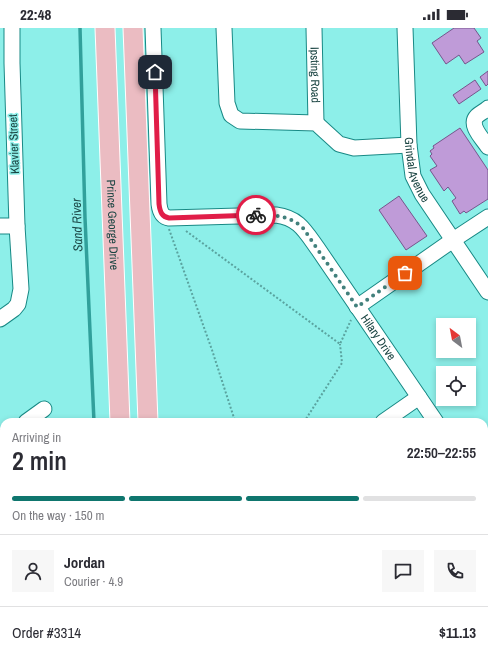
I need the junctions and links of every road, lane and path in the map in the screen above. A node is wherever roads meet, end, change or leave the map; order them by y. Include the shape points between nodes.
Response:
1 (12, 28) edge
2 (105, 28) edge
3 (133, 28) edge
4 (153, 28) edge
5 (224, 28) edge
6 (314, 28) edge
7 (405, 28) edge
8 (6, 66) edge
9 (488, 108) edge
10 (316, 123) junction
11 (409, 145) junction
12 (488, 147) edge
13 (488, 217) edge
14 (169, 218) junction
15 (0, 226) edge
16 (17, 226) junction
17 (453, 240) junction
18 (488, 292) edge
19 (357, 307) junction
20 (0, 319) edge
21 (340, 344) junction
22 (419, 397) junction
23 (44, 409) dead end
24 (32, 418) edge
25 (120, 418) edge
26 (148, 418) edge
27 (234, 418) edge
28 (307, 418) edge
29 (389, 418) edge
30 (433, 418) edge

1 - 8 street, Klavier Street
2 - 25 main road, Prince George Drive
3 - 26 main road
4 - 14 street via 159,204 161,214
5 - 10 street via 227,104 232,115 240,121
6 - 10 street, Ipsting Road
7 - 11 street, Grindal Avenue
8 - 16 street, Klavier Street
9 - 12 street via 476,116 474,125
10 - 11 street via 339,144 354,148
11 - 17 street, Grindal Avenue via 415,182
13 - 17 street
14 - 19 street, Hilary Drive via 276,215 291,219 303,228
14 - 21 path
14 - 27 path via 169,231
15 - 16 street
16 - 20 street, Klavier Street via 20,297 14,309
17 - 18 street, Grindal Avenue
17 - 19 street
19 - 21 path
19 - 22 street, Hilary Drive
21 - 28 path via 342,363
22 - 29 street
22 - 30 street, Hilary Drive
23 - 24 street

